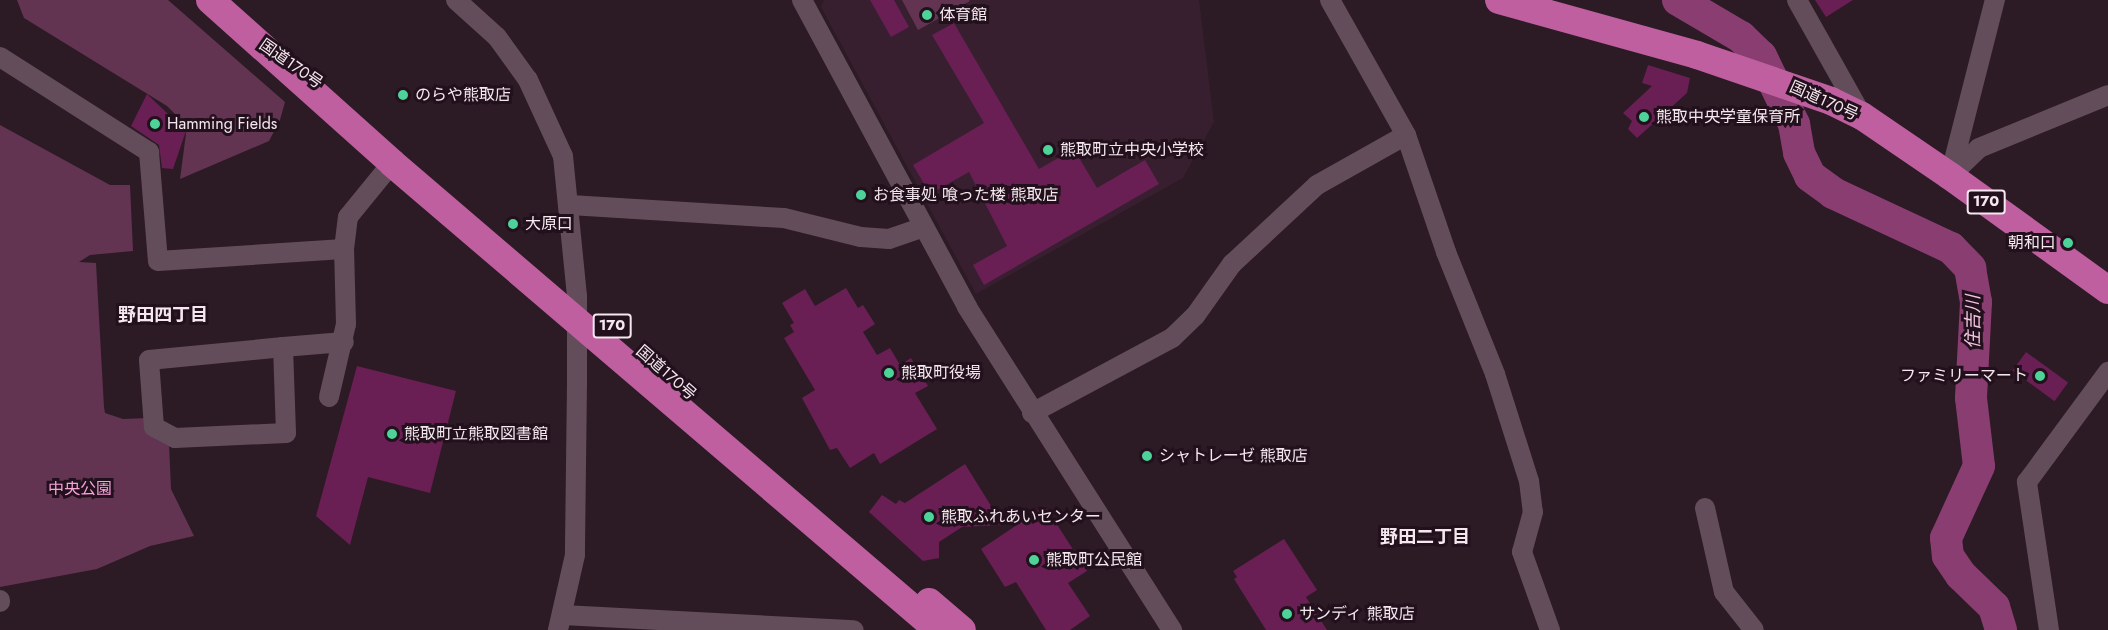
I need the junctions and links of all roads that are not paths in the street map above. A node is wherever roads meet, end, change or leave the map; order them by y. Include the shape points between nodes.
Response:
1 (210, 0) edge
2 (456, 0) edge
3 (1330, 0) edge
4 (1499, 0) edge
5 (1797, 0) edge
6 (1995, 0) edge
7 (810, 5) edge
8 (251, 35) junction
9 (0, 57) edge
10 (2108, 95) edge
11 (1862, 116) junction
12 (1406, 135) junction
13 (392, 163) junction
14 (1950, 176) junction
15 (570, 205) junction
16 (924, 227) junction
17 (344, 249) junction
18 (2108, 290) edge
19 (577, 309) junction
20 (344, 342) junction
21 (283, 347) junction
22 (2108, 372) edge
23 (329, 397) dead end
24 (1032, 413) junction
25 (1705, 508) dead end
26 (560, 622) edge
27 (854, 630) edge
28 (938, 630) edge
29 (962, 630) edge
30 (1172, 630) edge
31 (1550, 630) edge
32 (1754, 630) edge
33 (2049, 630) edge

1 - 8 highway, 国道170号 / 170
2 - 15 street via 497,37 528,80 563,156
3 - 12 street
4 - 11 highway, 国道170号 / 170 via 1809,91
5 - 11 street
6 - 14 street
7 - 16 street
8 - 13 highway, 国道170号 / 170
8 - 19 highway, 国道170号 / 170 via 316,80
9 - 17 street via 149,152 158,261
10 - 14 street via 1979,148
11 - 14 highway, 国道170号 / 170
12 - 24 street via 1317,185 1232,264 1195,316 1172,338
12 - 31 street via 1521,448 1533,512 1522,552
13 - 17 street via 348,217
13 - 19 highway, 国道170号 / 170
14 - 18 highway, 国道170号 / 170
15 - 16 street via 784,218 861,237 889,239
15 - 19 street
16 - 24 street
17 - 20 street
19 - 26 street via 575,555
19 - 28 highway, 国道170号 / 170
19 - 29 highway, 国道170号 / 170
20 - 21 street
20 - 23 street
21 - 21 street via 149,360 154,427 175,438 286,434
22 - 33 street via 2027,482
24 - 30 street
25 - 32 street via 1724,592
26 - 27 street

